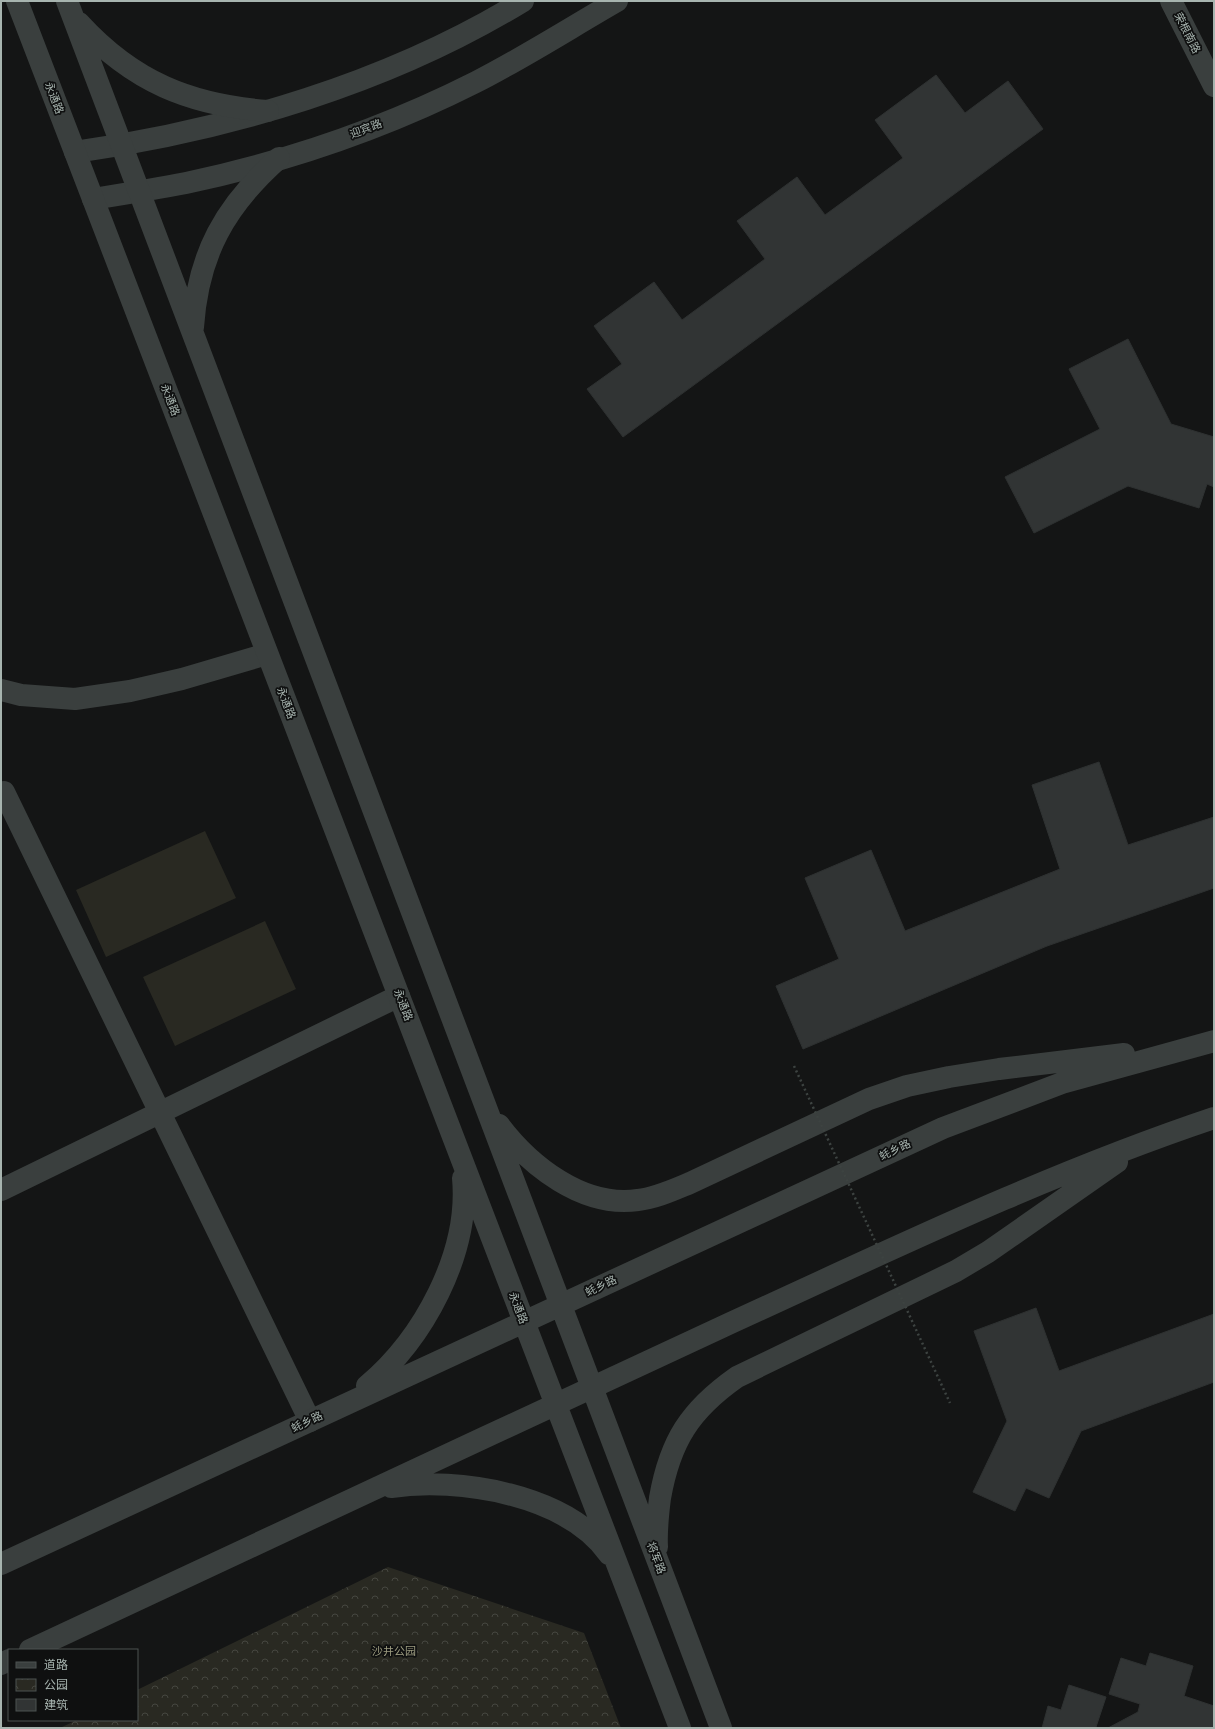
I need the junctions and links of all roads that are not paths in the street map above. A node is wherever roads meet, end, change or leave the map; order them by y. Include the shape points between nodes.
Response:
1 (17, 1) edge
2 (523, 1) edge
3 (617, 1) edge
4 (1171, 1) edge
5 (70, 8) edge
6 (1214, 86) edge
7 (268, 111) junction
8 (122, 145) junction
9 (75, 152) junction
10 (279, 158) junction
11 (139, 191) junction
12 (93, 199) junction
13 (193, 333) junction
14 (267, 654) junction
15 (1, 690) edge
16 (1, 794) edge
17 (399, 996) junction
18 (1204, 1043) edge
19 (483, 1099) junction
20 (159, 1112) junction
21 (1214, 1118) edge
22 (1162, 1136) junction
23 (459, 1152) junction
24 (1, 1190) edge
25 (561, 1304) junction
26 (524, 1321) junction
27 (592, 1387) junction
28 (345, 1404) junction
29 (556, 1404) junction
30 (310, 1420) junction
31 (364, 1494) junction
32 (657, 1560) junction
33 (1, 1564) edge
34 (618, 1568) junction
35 (32, 1649) edge
36 (680, 1728) edge
37 (721, 1728) edge

1 - 9 street, 永通路
2 - 7 street via 453,39 386,69
3 - 10 street, 迎宾路 via 543,46 475,82 405,114 334,141
4 - 6 street, 荣根南路
5 - 7 street via 104,48 146,78 175,92 205,102
5 - 8 street
7 - 8 street via 176,135
8 - 9 street
8 - 11 street
9 - 12 street, 永通路
10 - 11 street, 迎宾路 via 186,183
10 - 13 street via 239,199 210,248 195,304
11 - 12 street, 迎宾路
11 - 13 street
12 - 14 street, 永通路
13 - 19 street
14 - 15 street via 182,679 130,691 75,699 21,695
14 - 17 street, 永通路
16 - 20 street via 4,792
17 - 20 street
17 - 23 street, 永通路
18 - 19 street via 999,1069 907,1086 870,1098 684,1186 637,1200 591,1195 569,1187 546,1173 511,1141
18 - 25 street, 蚝乡路 via 1062,1083 943,1128
19 - 25 street
20 - 24 street
20 - 30 street
21 - 22 street
22 - 27 street via 985,1206
22 - 32 street via 1100,1173 1000,1244 956,1271 737,1377 716,1392 687,1423 669,1461 658,1510
23 - 26 street, 永通路
23 - 28 street via 465,1201 461,1226 454,1252 434,1301 421,1326 401,1353 388,1368
25 - 26 street, 蚝乡路
25 - 27 street
26 - 28 street, 蚝乡路
26 - 29 street, 永通路
27 - 29 street
27 - 32 street, 将军路
28 - 30 street, 蚝乡路
29 - 31 street
29 - 34 street
30 - 33 street, 蚝乡路
31 - 34 street via 410,1484 435,1484 489,1490 514,1497 580,1525 596,1539
31 - 35 street
32 - 37 street, 将军路
34 - 36 street

